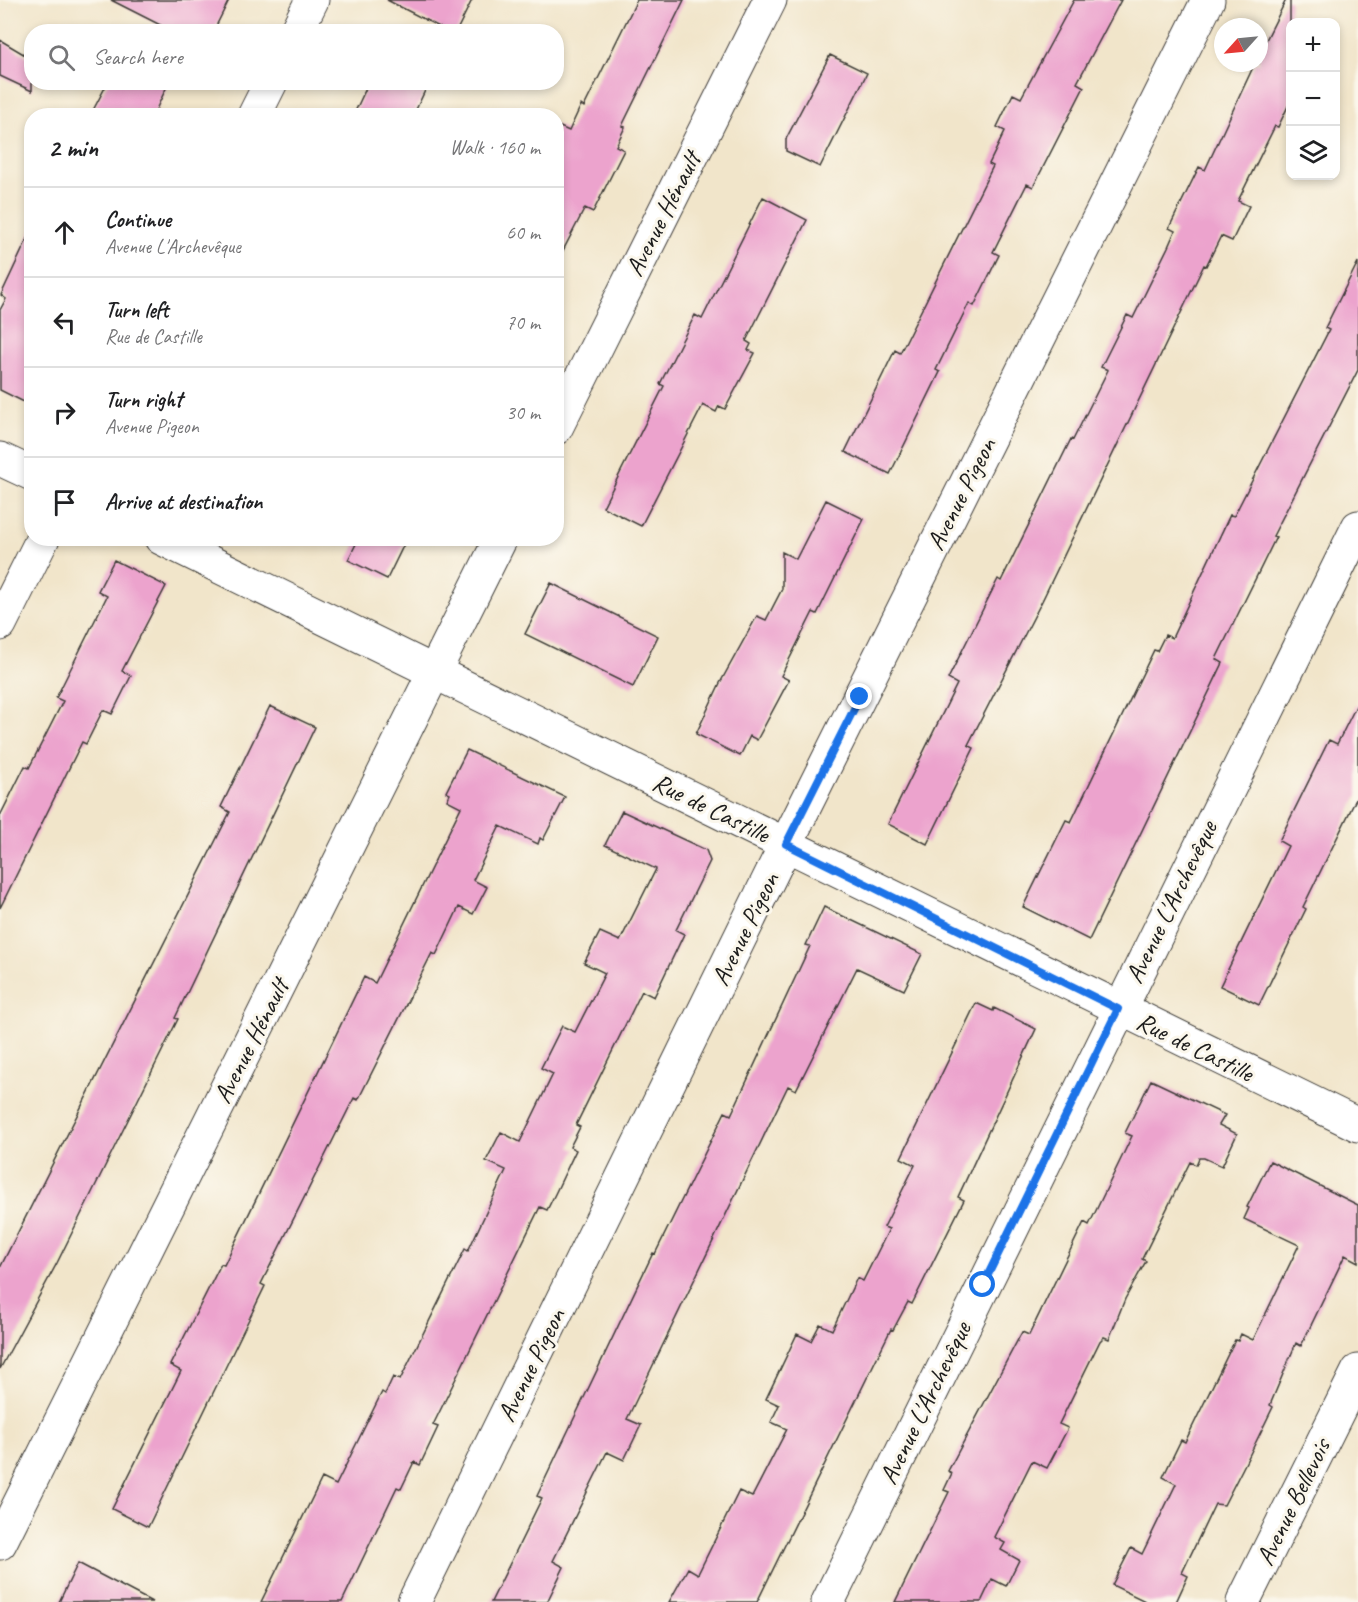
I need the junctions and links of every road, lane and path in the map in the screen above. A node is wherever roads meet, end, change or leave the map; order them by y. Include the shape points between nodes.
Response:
1 (312, 0) edge
2 (770, 0) edge
3 (1208, 0) edge
4 (300, 24) edge
5 (267, 90) edge
6 (258, 108) edge
7 (564, 412) edge
8 (0, 459) edge
9 (24, 470) edge
10 (1358, 527) edge
11 (39, 546) edge
12 (177, 546) edge
13 (497, 546) edge
14 (0, 624) edge
15 (434, 673) junction
16 (786, 844) junction
17 (1118, 1009) junction
18 (1358, 1125) edge
19 (1358, 1371) edge
20 (0, 1543) edge
21 (414, 1602) edge
22 (828, 1602) edge
23 (1243, 1602) edge

1 - 4 street
2 - 7 street, Avenue Hénault
3 - 16 street, Avenue Pigeon
5 - 6 street
8 - 9 street
10 - 17 street, Avenue L'Archevêque
11 - 14 street
12 - 15 street, Rue de Castille
13 - 15 street, Avenue Hénault
15 - 16 street, Rue de Castille
15 - 20 street, Avenue Hénault
16 - 17 street, Rue de Castille
16 - 21 street, Avenue Pigeon
17 - 18 street, Rue de Castille
17 - 22 street, Avenue L'Archevêque
19 - 23 street, Avenue Bellevois

